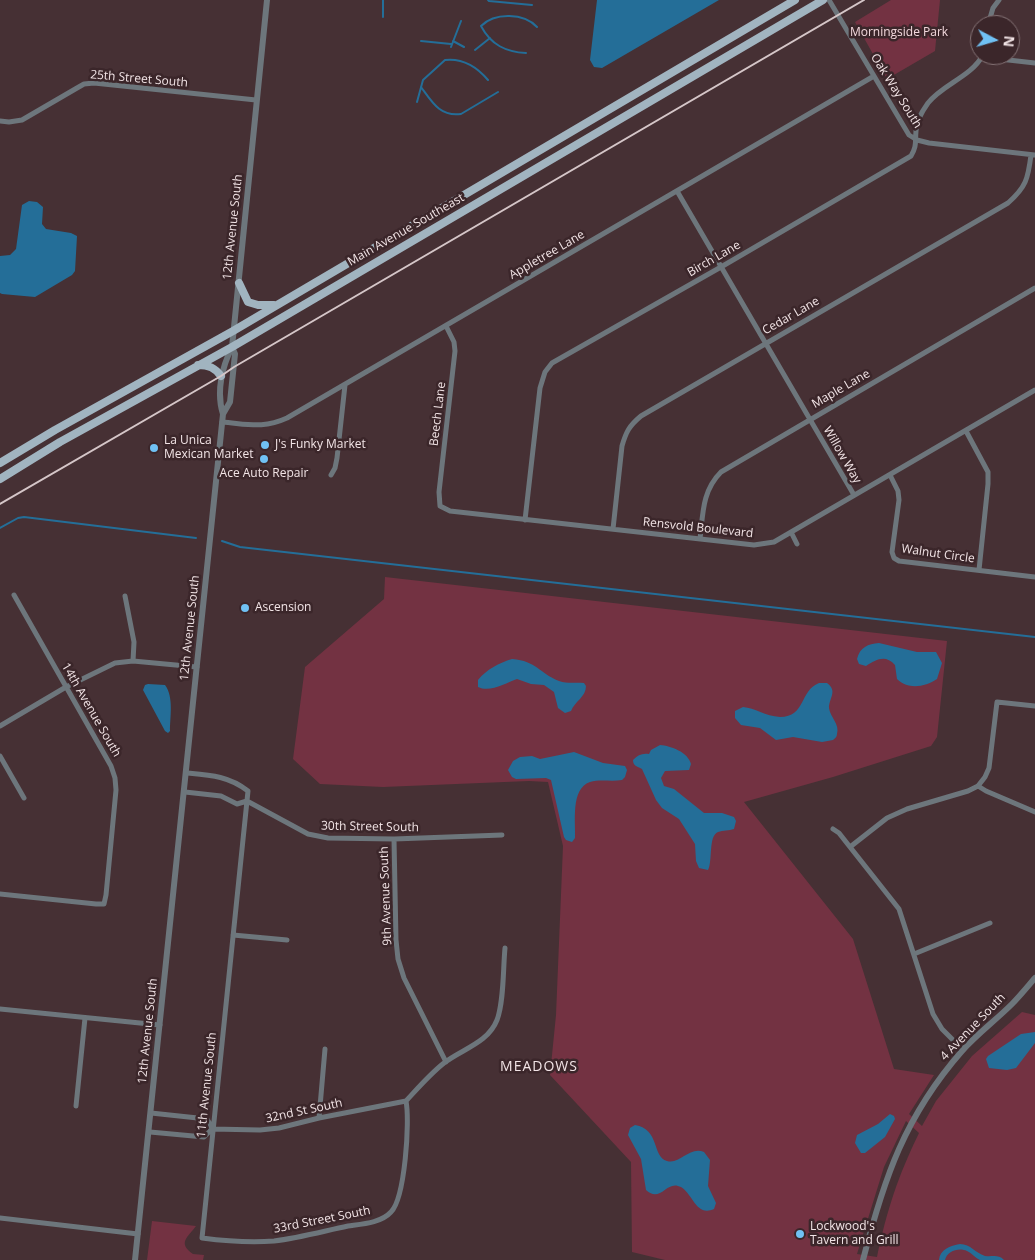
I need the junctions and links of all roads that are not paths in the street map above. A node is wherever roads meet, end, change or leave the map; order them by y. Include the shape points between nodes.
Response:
1 (267, 0) edge
2 (795, 0) edge
3 (823, 0) edge
4 (829, 0) edge
5 (999, 0) edge
6 (991, 15) edge
7 (1020, 61) edge
8 (1035, 63) edge
9 (975, 65) edge
10 (874, 76) junction
11 (256, 100) junction
12 (0, 121) edge
13 (917, 140) junction
14 (1033, 155) edge
15 (677, 191) junction
16 (721, 267) junction
17 (238, 283) junction
18 (1035, 288) edge
19 (276, 305) junction
20 (446, 326) junction
21 (234, 331) junction
22 (765, 343) junction
23 (232, 347) junction
24 (198, 365) junction
25 (221, 376) junction
26 (345, 385) junction
27 (1035, 390) edge
28 (223, 414) junction
29 (809, 419) junction
30 (222, 422) junction
31 (966, 431) junction
32 (0, 463) edge
33 (331, 475) dead end
34 (890, 475) junction
35 (0, 479) edge
36 (854, 496) junction
37 (440, 506) joint
38 (525, 520) junction
39 (613, 529) junction
40 (791, 532) junction
41 (700, 539) junction
42 (798, 544) dead end
43 (979, 570) junction
44 (1035, 577) edge
45 (14, 595) dead end
46 (125, 596) dead end
47 (133, 661) junction
48 (197, 667) junction
49 (66, 687) junction
50 (1035, 706) edge
51 (0, 726) edge
52 (0, 756) edge
53 (187, 774) junction
54 (978, 786) junction
55 (185, 792) junction
56 (24, 798) dead end
57 (247, 801) junction
58 (1035, 812) edge
59 (834, 829) dead end
60 (502, 835) dead end
61 (394, 839) junction
62 (850, 847) junction
63 (0, 894) edge
64 (990, 923) dead end
65 (233, 935) junction
66 (287, 940) dead end
67 (505, 948) dead end
68 (914, 954) junction
69 (1035, 978) edge
70 (0, 1009) edge
71 (85, 1018) junction
72 (160, 1025) junction
73 (325, 1050) dead end
74 (963, 1050) junction
75 (446, 1062) junction
76 (406, 1101) junction
77 (76, 1106) dead end
78 (152, 1113) junction
79 (319, 1118) junction
80 (212, 1128) junction
81 (150, 1132) junction
82 (0, 1218) edge
83 (138, 1234) junction
84 (202, 1238) joint
85 (135, 1260) edge
86 (863, 1260) edge

1 - 11 street, 12th Avenue South
2 - 19 main road, Main Avenue Southeast
3 - 23 main road, Main Avenue Southeast
4 - 10 street, Oak Way South
5 - 6 street
7 - 8 street
9 - 13 street, Birch Lane via 928,103 917,122
10 - 13 street, Oak Way South via 904,129
10 - 15 street, Appletree Lane
11 - 12 street, 25th Street South via 94,83 84,84 22,120
11 - 17 street, 12th Avenue South
13 - 14 street, Oak Way South
13 - 16 street, Birch Lane via 911,156
14 - 22 street, Cedar Lane via 1021,191 1008,203
15 - 16 street, Willow Way
15 - 20 street, Appletree Lane
16 - 22 street, Willow Way
16 - 38 street, Birch Lane via 552,363 545,372 540,388
17 - 19 main road via 248,302
17 - 21 street, 12th Avenue South
18 - 29 street, Maple Lane
19 - 21 main road, Main Avenue Southeast
20 - 26 street, Appletree Lane
20 - 37 street, Beech Lane via 455,351
21 - 23 street, 12th Avenue South
21 - 32 main road, Main Avenue Southeast
22 - 29 street, Willow Way
22 - 39 street, Cedar Lane via 631,424 622,446
23 - 24 main road, Main Avenue Southeast
23 - 25 street
23 - 28 street, 12th Avenue South via 235,354 230,402
24 - 25 main road via 213,368
24 - 35 main road, Main Avenue Southeast
25 - 28 street via 220,405
26 - 30 street, Appletree Lane via 274,424
26 - 33 street via 337,458
27 - 31 street, Rensvold Boulevard
28 - 30 street, 12th Avenue South
29 - 36 street, Willow Way
29 - 41 street, Maple Lane via 713,480 705,499
30 - 48 street, 12th Avenue South
31 - 34 street, Rensvold Boulevard
31 - 43 street via 988,472
34 - 36 street, Rensvold Boulevard
34 - 43 street, Walnut Circle via 899,500 892,552 894,558
36 - 40 street, Rensvold Boulevard
37 - 38 street, Rensvold Boulevard via 450,511
38 - 39 street, Rensvold Boulevard
39 - 41 street, Rensvold Boulevard
40 - 41 street, Rensvold Boulevard via 774,542 754,545
40 - 42 street
43 - 44 street, Walnut Circle
45 - 49 street, 14th Avenue South
46 - 47 street via 134,642
47 - 48 street
47 - 49 street via 115,662
48 - 53 street, 12th Avenue South
49 - 51 street
49 - 63 street, 14th Avenue South via 115,778 104,904
50 - 54 street via 997,702 989,768
52 - 56 street
53 - 55 street, 12th Avenue South
53 - 57 street via 225,778 239,784 248,791
54 - 58 street
54 - 62 street via 888,818
55 - 57 street, 30th Street South via 221,796 237,804
55 - 72 street, 12th Avenue South
57 - 61 street, 30th Street South via 308,834 328,838
57 - 65 street, 11th Avenue South
59 - 62 street
60 - 61 street, 30th Street South
61 - 75 street, 9th Avenue South via 398,959 404,978
62 - 68 street via 899,909
64 - 68 street
65 - 66 street
65 - 80 street, 11th Avenue South
67 - 75 street via 500,1007 495,1025 478,1042
68 - 74 street via 933,1014 942,1029
69 - 74 street, 4 Avenue South
70 - 71 street
71 - 72 street
71 - 77 street
72 - 78 street, 12th Avenue South
73 - 79 street
74 - 86 street, 4 Avenue South via 933,1087 895,1155
75 - 76 street
76 - 79 street, 32nd St South
76 - 84 street, 33rd Street South via 407,1133 400,1194 390,1214 371,1222 273,1241 231,1242
78 - 80 street via 207,1119
78 - 81 street, 12th Avenue South
79 - 80 street, 32nd St South via 260,1130
80 - 81 street, 32nd St South via 204,1137
80 - 84 street, 11th Avenue South
81 - 83 street, 12th Avenue South
82 - 83 street
83 - 85 street, 12th Avenue South

